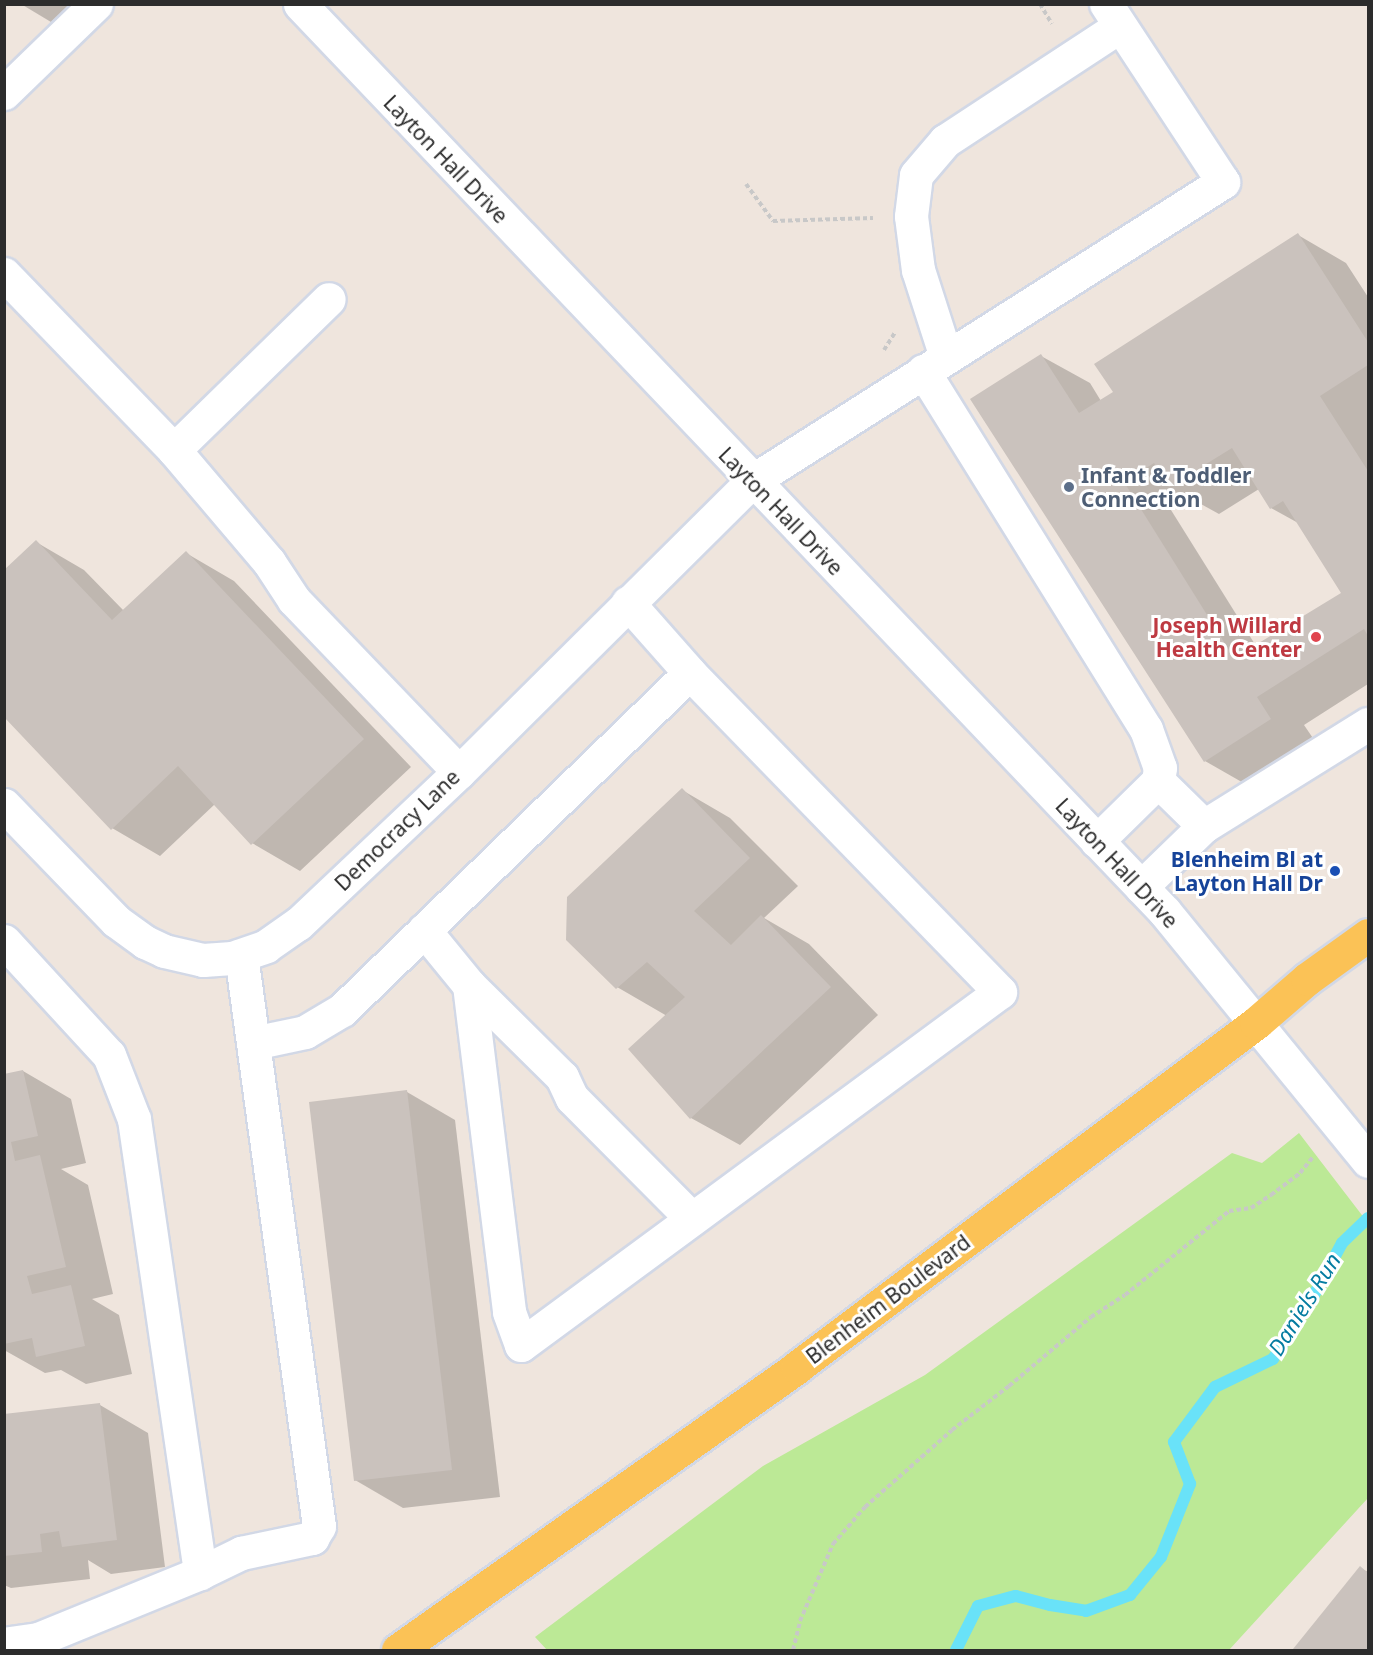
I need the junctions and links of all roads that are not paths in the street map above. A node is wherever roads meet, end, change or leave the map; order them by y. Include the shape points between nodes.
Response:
1 (96, 4) edge
2 (300, 4) edge
3 (1113, 15) edge
4 (4, 93) edge
5 (4, 274) edge
6 (329, 299) dead end
7 (934, 364) junction
8 (174, 450) junction
9 (752, 481) junction
10 (628, 603) junction
11 (690, 674) junction
12 (1368, 724) edge
13 (459, 772) junction
14 (1158, 781) junction
15 (6, 808) edge
16 (1204, 826) junction
17 (1097, 841) junction
18 (1141, 887) junction
19 (424, 930) junction
20 (1368, 935) edge
21 (4, 941) edge
22 (241, 955) junction
23 (469, 985) junction
24 (1256, 1023) junction
25 (253, 1043) junction
26 (1368, 1161) edge
27 (691, 1218) junction
28 (200, 1573) junction
29 (4, 1644) edge
30 (398, 1650) edge

1 - 4 street
2 - 9 street, Layton Hall Drive
3 - 7 street via 945,141 916,175 911,216
3 - 7 street, Democracy Lane via 1223,182
5 - 8 street
6 - 8 street
7 - 9 street, Democracy Lane
7 - 14 street via 1146,729 1160,768
8 - 13 street via 269,562 294,600
9 - 10 street, Democracy Lane
9 - 17 street, Layton Hall Drive
10 - 11 street
10 - 13 street, Democracy Lane
11 - 19 street
11 - 27 street via 1000,992
12 - 16 street
13 - 22 street, Democracy Lane via 298,924 266,946
14 - 16 street
14 - 17 street
15 - 22 street, Democracy Lane via 116,921 145,942 203,960
16 - 18 street
17 - 18 street, Layton Hall Drive
18 - 24 street, Layton Hall Drive
19 - 23 street
19 - 25 street via 342,1010 305,1032
20 - 24 main road, Blenheim Boulevard via 1307,979
21 - 28 street via 109,1055 134,1119
22 - 25 street
23 - 27 street via 562,1077 572,1098
23 - 27 street via 509,1312 521,1345
24 - 26 street, Layton Hall Drive
24 - 30 main road, Blenheim Boulevard via 797,1367
25 - 28 street via 319,1526 312,1538 241,1553
28 - 29 street via 38,1639

